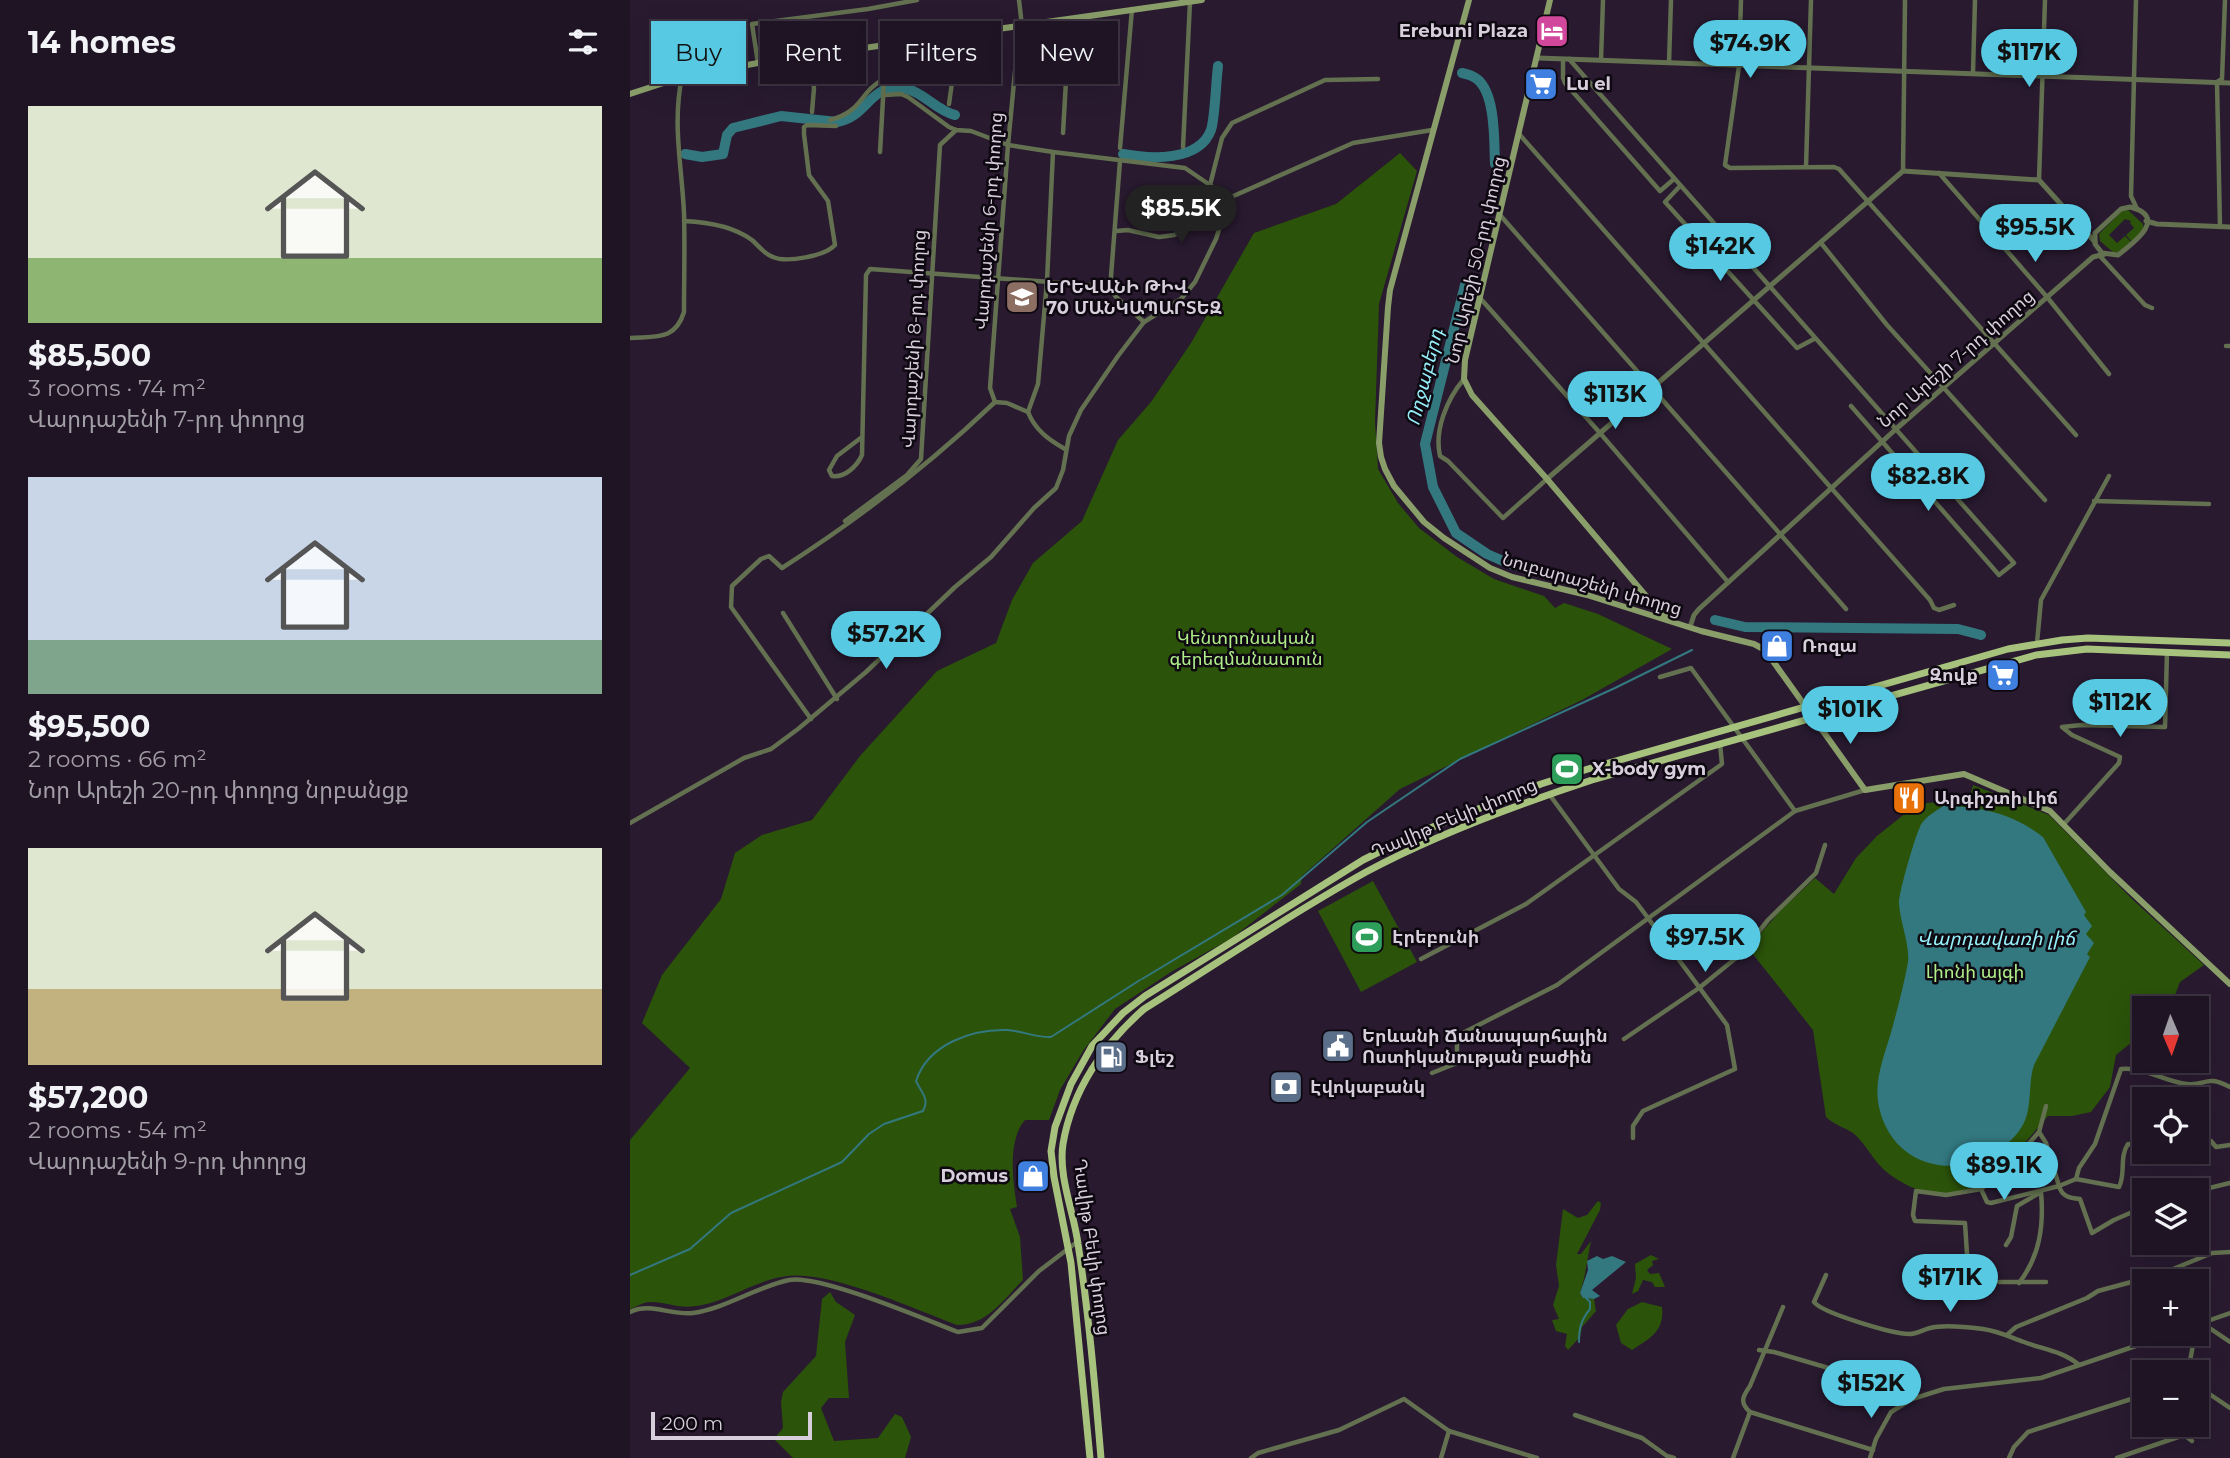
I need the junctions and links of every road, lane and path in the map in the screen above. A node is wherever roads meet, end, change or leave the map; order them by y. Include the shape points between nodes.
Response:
1 (917, 0) edge
2 (1019, 0) edge
3 (1202, 0) edge
4 (1469, 0) edge
5 (1550, 0) edge
6 (1603, 0) edge
7 (1671, 0) edge
8 (1741, 0) edge
9 (1811, 0) edge
10 (1905, 0) edge
11 (1975, 0) edge
12 (2045, 0) edge
13 (2136, 0) edge
14 (2225, 0) edge
15 (1190, 2) junction
16 (1132, 9) junction
17 (1071, 18) junction
18 (1021, 21) edge
19 (1053, 21) edge
20 (1538, 58) junction
21 (1566, 59) junction
22 (1601, 60) junction
23 (758, 63) joint
24 (1669, 63) junction
25 (746, 65) edge
26 (1739, 66) junction
27 (1809, 68) junction
28 (1905, 71) junction
29 (1015, 72) edge
30 (1973, 73) junction
31 (2043, 76) junction
32 (1378, 79) dead end
33 (2133, 79) junction
34 (880, 82) edge
35 (2217, 82) junction
36 (2230, 83) edge
37 (661, 84) edge
38 (681, 84) edge
39 (813, 84) edge
40 (884, 84) edge
41 (952, 84) edge
42 (630, 94) edge
43 (885, 94) junction
44 (949, 104) dead end
45 (812, 112) dead end
46 (830, 120) dead end
47 (836, 126) dead end
48 (956, 130) junction
49 (1432, 130) junction
50 (1063, 133) dead end
51 (1520, 135) junction
52 (1008, 145) junction
53 (1183, 147) dead end
54 (1121, 148) dead end
55 (880, 152) dead end
56 (1053, 152) junction
57 (1120, 161) junction
58 (1806, 167) junction
59 (1903, 171) junction
60 (1939, 173) junction
61 (1674, 179) junction
62 (2039, 180) junction
63 (1210, 186) junction
64 (1680, 187) junction
65 (2132, 196) junction
66 (1228, 198) junction
67 (1868, 201) junction
68 (2124, 208) junction
69 (2137, 209) junction
70 (1500, 214) junction
71 (684, 221) junction
72 (2146, 221) junction
73 (2157, 225) junction
74 (2220, 227) junction
75 (2230, 227) edge
76 (1116, 231) junction
77 (2096, 231) junction
78 (2146, 231) junction
79 (2086, 232) junction
80 (1821, 243) junction
81 (2096, 245) junction
82 (2099, 256) junction
83 (932, 272) junction
84 (999, 278) junction
85 (1047, 281) junction
86 (1768, 288) junction
87 (1110, 289) junction
88 (2048, 297) junction
89 (1480, 298) junction
90 (1754, 301) junction
91 (2152, 308) dead end
92 (1144, 322) junction
93 (630, 338) edge
94 (1814, 339) junction
95 (1995, 342) junction
96 (1704, 344) junction
97 (2109, 374) dead end
98 (1464, 379) junction
99 (1652, 388) junction
100 (1942, 388) junction
101 (995, 402) junction
102 (1851, 406) dead end
103 (1028, 412) junction
104 (1896, 429) junction
105 (1600, 433) junction
106 (2076, 435) dead end
107 (862, 437) junction
108 (1882, 443) junction
109 (1066, 449) junction
110 (2109, 476) dead end
111 (1548, 479) junction
112 (1832, 490) junction
113 (2045, 500) dead end
114 (2094, 501) junction
115 (2209, 504) dead end
116 (845, 522) dead end
117 (1781, 536) junction
118 (1728, 582) junction
119 (1646, 596) junction
120 (1954, 606) dead end
121 (1631, 608) junction
122 (1846, 609) dead end
123 (783, 613) dead end
124 (1670, 621) junction
125 (1690, 628) junction
126 (2037, 643) junction
127 (2230, 643) edge
128 (2167, 652) junction
129 (2230, 655) edge
130 (1660, 677) dead end
131 (837, 699) junction
132 (1805, 706) junction
133 (1813, 718) junction
134 (811, 719) junction
135 (1733, 727) junction
136 (1741, 738) junction
137 (1720, 744) junction
138 (1865, 790) junction
139 (1549, 794) junction
140 (1795, 811) junction
141 (630, 823) edge
142 (2063, 825) junction
143 (1825, 845) dead end
144 (1594, 854) junction
145 (1648, 918) junction
146 (1421, 959) dead end
147 (2230, 984) edge
148 (1699, 988) junction
149 (1624, 1039) dead end
150 (1432, 1073) dead end
151 (2230, 1087) edge
152 (2046, 1107) dead end
153 (2039, 1130) junction
154 (1633, 1138) dead end
155 (2209, 1141) edge
156 (2230, 1144) edge
157 (2132, 1146) edge
158 (2076, 1179) junction
159 (2230, 1183) edge
160 (2059, 1186) junction
161 (2209, 1188) edge
162 (1981, 1189) junction
163 (2042, 1192) junction
164 (2132, 1212) edge
165 (1078, 1242) junction
166 (2006, 1245) dead end
167 (1068, 1249) junction
168 (2230, 1252) edge
169 (1966, 1254) dead end
170 (1826, 1275) dead end
171 (1999, 1282) dead end
172 (2046, 1282) dead end
173 (2019, 1283) junction
174 (1783, 1307) dead end
175 (630, 1312) edge
176 (2230, 1313) edge
177 (2209, 1321) edge
178 (2209, 1328) edge
179 (2008, 1334) junction
180 (2230, 1342) edge
181 (2134, 1346) edge
182 (1761, 1350) junction
183 (2078, 1364) junction
184 (2209, 1394) edge
185 (2132, 1399) edge
186 (1903, 1404) junction
187 (2230, 1408) edge
188 (1750, 1412) junction
189 (1575, 1415) dead end
190 (1449, 1431) junction
191 (2178, 1437) edge
192 (2187, 1437) edge
193 (2192, 1441) dead end
194 (1872, 1450) junction
195 (1090, 1458) edge
196 (1101, 1458) edge
197 (1251, 1458) edge
198 (1441, 1458) edge
199 (1536, 1458) edge
200 (1674, 1458) edge
201 (1733, 1458) edge
202 (1870, 1458) edge
203 (2009, 1458) edge
204 (2118, 1458) edge

1 - 23 street via 752,24
2 - 18 street, Վարդաշենի 6-րդ փողոց
3 - 15 main road
4 - 49 main road, Նուբարաշենի փողոց
5 - 20 main road, Նոր Արեշի 50-րդ փողոց
6 - 22 street
7 - 24 street
8 - 26 street
9 - 27 street
10 - 28 street
11 - 30 street
12 - 31 street
13 - 33 street
14 - 35 street via 2222,79
15 - 16 main road
15 - 53 street
16 - 17 main road
16 - 54 street
17 - 19 main road
17 - 50 street
20 - 21 street
20 - 51 main road, Նոր Արեշի 50-րդ փողոց
21 - 22 street
21 - 61 street
21 - 61 street via 1565,83 1660,191
22 - 24 street
23 - 25 main road
24 - 26 street
26 - 27 street
26 - 58 street via 1727,167
27 - 28 street
27 - 58 street
28 - 30 street
28 - 59 street
29 - 52 street, Վարդաշենի 6-րդ փողոց
30 - 31 street
31 - 33 street
31 - 62 street
32 - 63 street via 1325,80 1232,123 1222,138
33 - 35 street
33 - 65 street
34 - 46 street via 850,113
35 - 36 street
35 - 74 street
37 - 42 main road
38 - 71 street via 677,128
39 - 45 street
40 - 43 street
41 - 44 street
43 - 48 street via 908,97
43 - 55 street
47 - 71 street via 804,127 809,175 828,201 835,239 831,249 781,260 724,227
48 - 52 street
48 - 83 street, Վարդաշենի 8-րդ փողոց via 940,145
49 - 66 street via 1353,143
49 - 121 main road, Նուբարաշենի փողոց via 1390,290 1379,443 1385,470 1424,522 1490,568
51 - 70 main road, Նոր Արեշի 50-րդ փողոց
51 - 96 street
52 - 56 street
52 - 84 street, Վարդաշենի 6-րդ փողոց
56 - 57 street
56 - 85 street
57 - 63 street via 1185,168
57 - 76 street
58 - 67 street via 1837,168
59 - 60 street
59 - 67 street
60 - 62 street
60 - 88 street
61 - 64 street
62 - 79 street
63 - 66 street
64 - 86 street
64 - 90 street via 1665,202
65 - 68 street
65 - 69 street
66 - 76 street via 1186,229 1164,237
66 - 92 street via 1216,239 1195,282 1181,299
67 - 80 street
67 - 95 street
68 - 69 street
68 - 77 street
69 - 72 street
70 - 89 main road, Նոր Արեշի 50-րդ փողոց
70 - 99 street
71 - 93 street via 680,326 666,336
72 - 73 street
72 - 78 street
73 - 74 street
73 - 78 street
74 - 75 street
76 - 87 street
77 - 79 street
77 - 81 street, Նոր Արեշի 7-րդ փողոց
78 - 82 street via 2118,255
79 - 81 street
80 - 86 street
80 - 100 street
81 - 82 street, Նոր Արեշի 7-րդ փողոց
81 - 82 street
82 - 88 street, Նոր Արեշի 7-րդ փողոց
82 - 91 street
83 - 84 street
83 - 107 street via 874,268 866,275
83 - 116 street, Վարդաշենի 8-րդ փողոց via 921,459
84 - 85 street
84 - 101 street, Վարդաշենի 6-րդ փողոց via 990,388
85 - 87 street
85 - 103 street via 1038,384
86 - 90 street
86 - 94 street
87 - 92 street
88 - 95 street, Նոր Արեշի 7-րդ փողոց
88 - 97 street
89 - 98 main road, Նոր Արեշի 50-րդ փողոց
89 - 105 street
90 - 94 street via 1797,348
90 - 96 street
92 - 109 street via 1081,410
94 - 104 street
95 - 100 street, Նոր Արեշի 7-րդ փողոց
95 - 106 street
96 - 99 street
96 - 112 street
98 - 111 main road, Նոր Արեշի 50-րդ փողոց via 1472,395
98 - 111 street via 1451,394 1437,441 1440,456 1503,518
99 - 105 street
99 - 117 street
100 - 104 street, Նոր Արեշի 7-րդ փողոց
100 - 113 street
101 - 103 street
101 - 134 street via 947,449 831,536 782,568 769,556 761,559 732,586 731,607
102 - 108 street
103 - 109 street via 1046,438
104 - 108 street, Նոր Արեշի 7-րդ փողոց
104 - 108 street via 2014,563 1999,575
105 - 111 street
105 - 118 street
107 - 107 street via 831,463 832,476 841,476 859,461
108 - 112 street, Նոր Արեշի 7-րդ փողոց
109 - 131 street via 1056,488 991,557
110 - 114 street
111 - 119 main road, Նոր Արեշի 50-րդ փողոց
112 - 117 street, Նոր Արեշի 7-րդ փողոց
112 - 120 street via 1934,608
114 - 115 street
114 - 126 street via 2040,600
117 - 118 street, Նոր Արեշի 7-րդ փողոց
117 - 122 street
118 - 125 street, Նոր Արեշի 7-րդ փողոց via 1694,615
119 - 121 main road
119 - 124 main road, Նոր Արեշի 50-րդ փողոց
121 - 124 main road, Նուբարաշենի փողոց
123 - 131 street
124 - 125 main road, Նուբարաշենի փողոց
125 - 132 main road, Նուբարաշենի փողոց via 1765,650
126 - 127 main road, Դավիթ Բեկի փողոց via 2088,638
126 - 132 main road, Դավիթ Բեկի փողոց
128 - 129 main road, Դավիթ Բեկի փողոց
128 - 133 main road, Դավիթ Բեկի փողոց via 2087,649 2036,655
128 - 142 street via 2165,727 2062,727 2120,757
130 - 135 street via 1691,668
131 - 134 street
132 - 133 main road, Նուբարաշենի փողոց
132 - 135 main road, Դավիթ Բեկի փողոց
133 - 136 main road, Դավիթ Բեկի փողոց
133 - 138 main road, Նուբարաշենի փողոց
134 - 141 street via 771,749 744,758
135 - 136 street
135 - 167 main road, Դավիթ Բեկի փողոց via 1541,784 1415,834 1363,860 1133,1004 1085,1057 1054,1130 1052,1164
136 - 137 main road, Դավիթ Բեկի փողոց
136 - 140 street
137 - 139 main road, Դավիթ Բեկի փողոց
137 - 144 street via 1722,764
138 - 140 street
138 - 142 main road via 1964,774 2050,811
139 - 144 street
139 - 165 main road, Դավիթ Բեկի փողոց via 1368,871 1144,1009 1124,1027 1103,1050 1082,1088 1063,1144 1063,1169
140 - 145 street
142 - 147 main road
143 - 148 street via 1816,873 1741,954
144 - 145 street
144 - 146 street via 1526,904
145 - 148 street
145 - 150 street via 1557,985 1457,1036 1457,1063
148 - 149 street
148 - 154 street via 1727,1025 1735,1069 1643,1111 1633,1126
151 - 158 street via 2207,1079 2190,1085 2121,1069 2095,1144
152 - 153 street
153 - 160 street
153 - 162 street via 2008,1167
155 - 156 street via 2216,1147
157 - 158 street via 2126,1146 2119,1187
158 - 160 street
159 - 161 street
160 - 163 street
160 - 164 street via 2061,1193 2080,1199 2092,1233
162 - 163 street via 1991,1203
162 - 169 street via 1946,1195 1916,1191 1915,1221 1965,1223
163 - 166 street via 2017,1206
163 - 173 street via 2039,1243
165 - 167 street
165 - 196 main road, Դավիթ Բեկի փողոց
167 - 175 street via 982,1328 970,1331 958,1332 799,1278 714,1309 684,1314 650,1308
167 - 195 main road, Դավիթ Բեկի փողոց
168 - 179 street via 2212,1252 2161,1274 2098,1291
170 - 179 street via 1815,1295 1817,1306 1873,1327 1909,1334 1951,1327
171 - 173 street
172 - 173 street
174 - 182 street
176 - 177 street
178 - 180 street
179 - 183 street
181 - 183 street
182 - 186 street via 1896,1388
182 - 188 street via 1742,1398
183 - 186 street via 2041,1378 1944,1389
184 - 187 street
185 - 203 street via 2028,1432
186 - 194 street via 1891,1412
188 - 194 street
188 - 201 street
189 - 200 street via 1642,1438
190 - 197 street via 1404,1399 1339,1430
190 - 198 street
190 - 199 street
191 - 204 street
192 - 193 street
194 - 202 street

